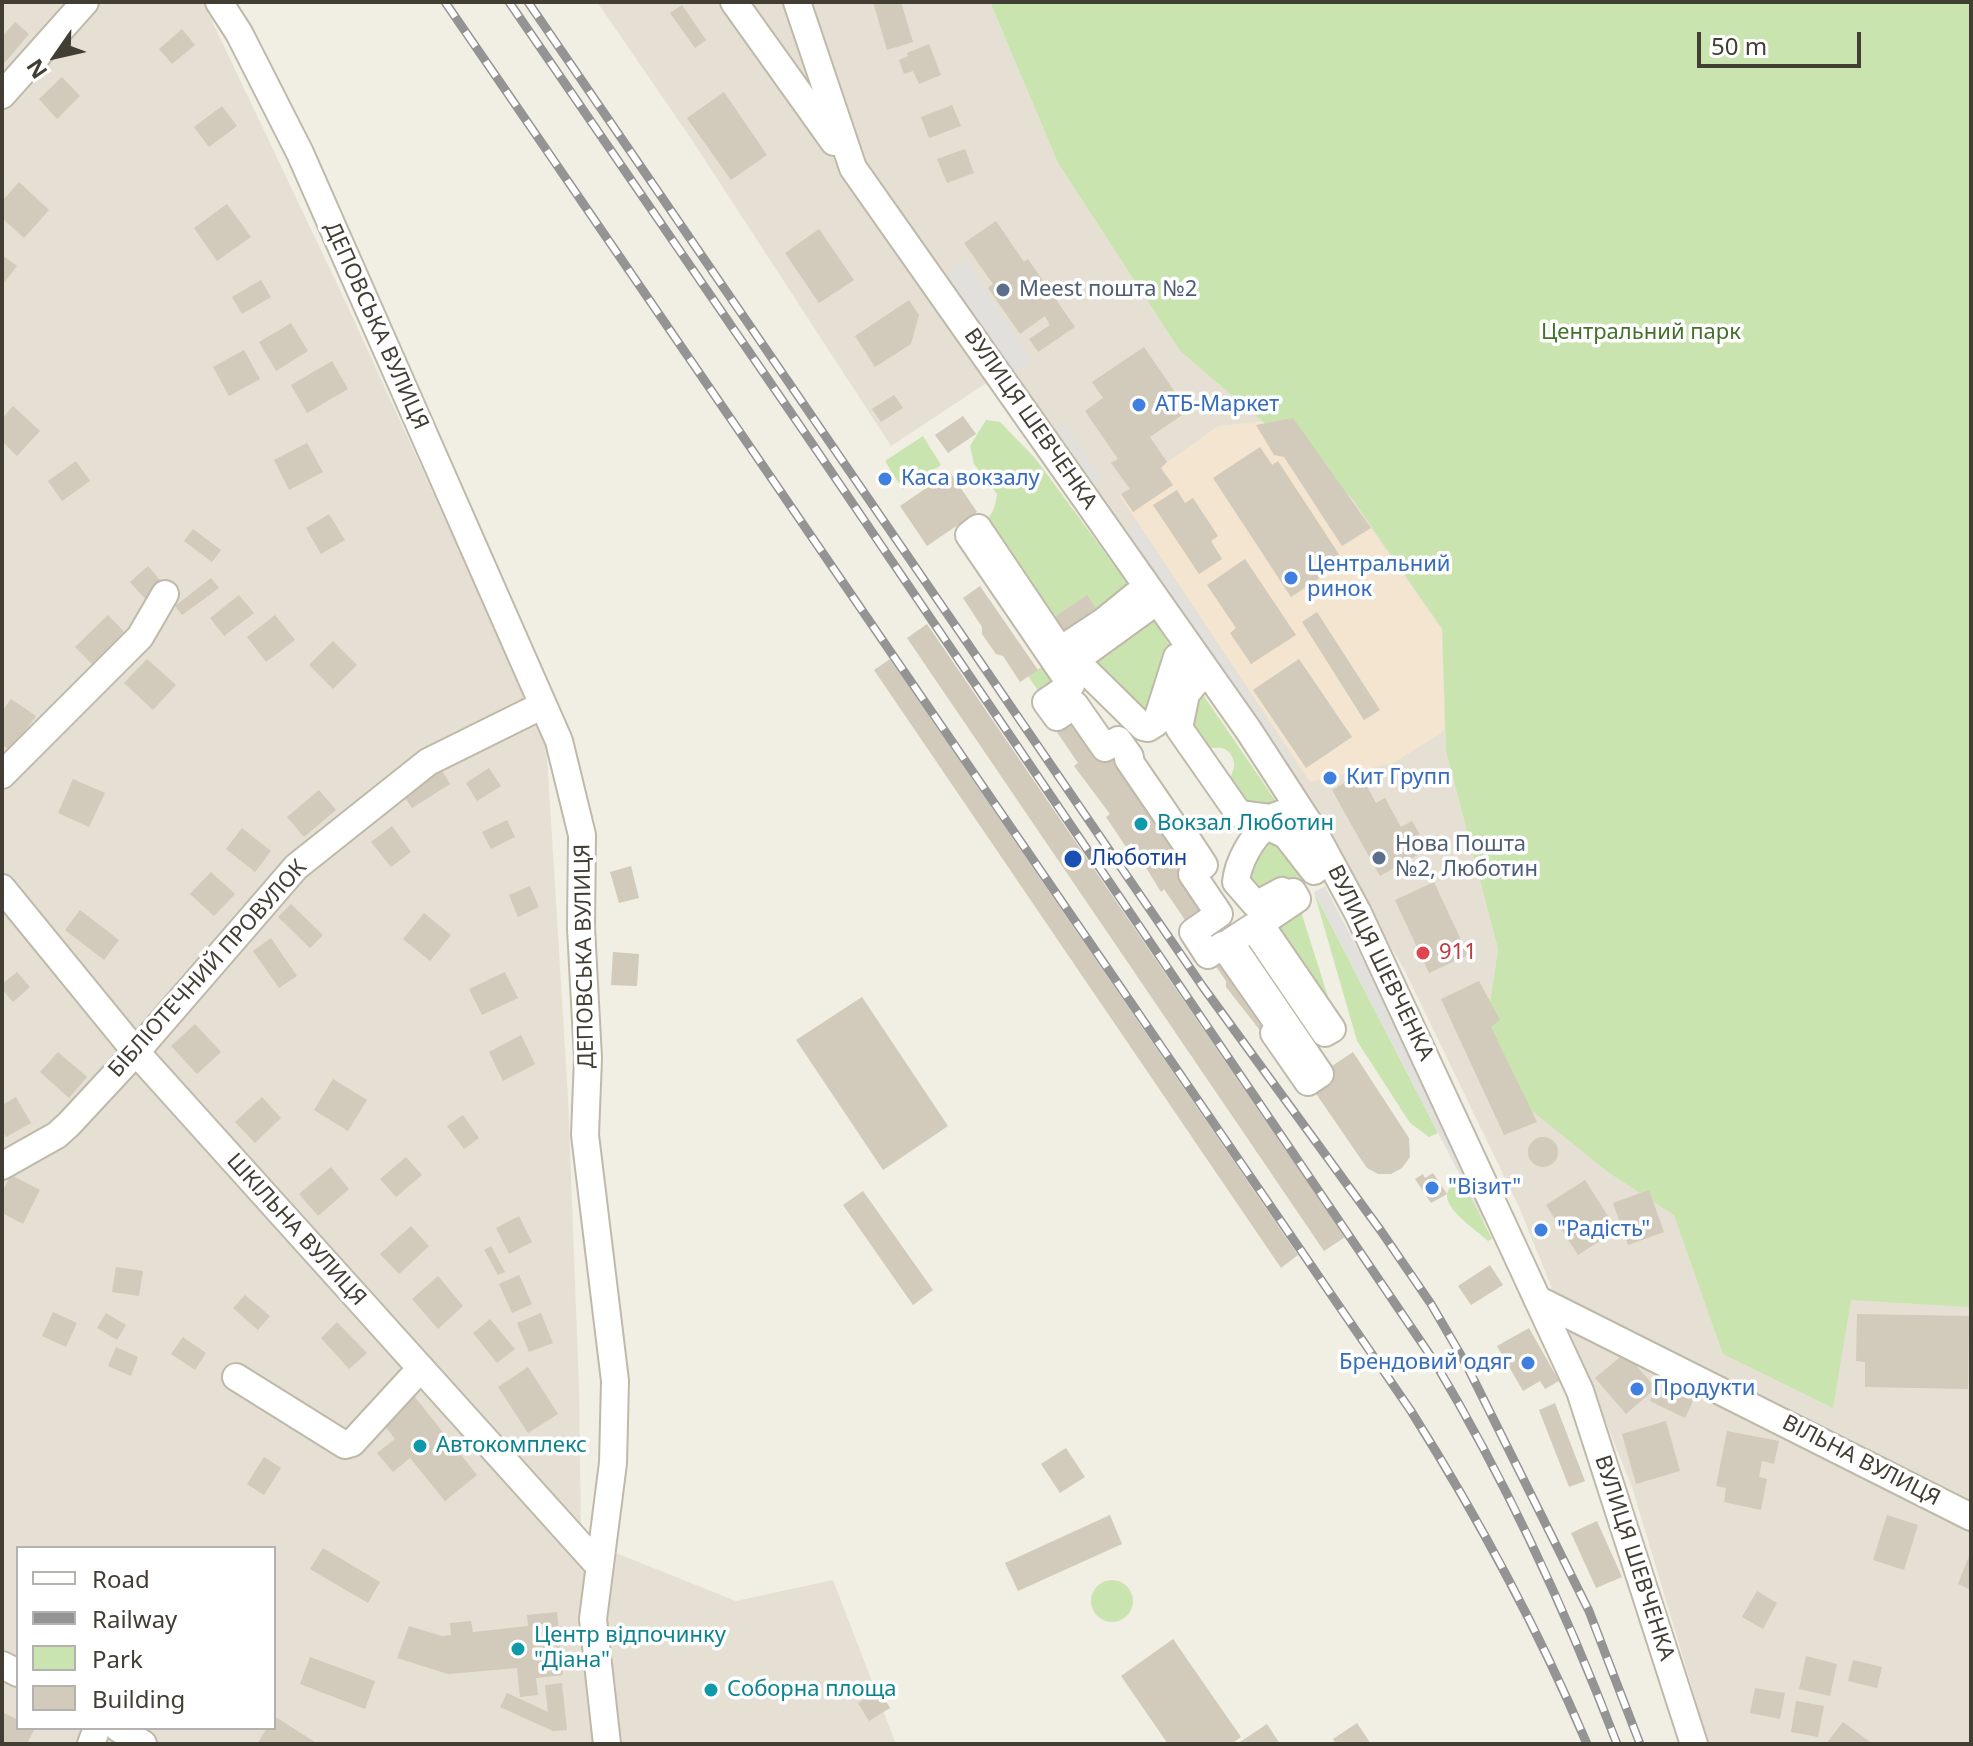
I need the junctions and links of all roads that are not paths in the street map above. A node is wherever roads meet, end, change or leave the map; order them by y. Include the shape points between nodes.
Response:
1 (85, 2) edge
2 (219, 2) edge
3 (734, 2) edge
4 (797, 2) edge
5 (2, 95) edge
6 (853, 168) junction
7 (165, 594) dead end
8 (1195, 683) joint
9 (543, 705) junction
10 (2, 775) edge
11 (2, 888) edge
12 (136, 1052) junction
13 (2, 1166) edge
14 (1537, 1299) junction
15 (421, 1368) junction
16 (236, 1377) dead end
17 (1971, 1517) edge
18 (599, 1566) junction
19 (121, 1730) edge
20 (143, 1744) edge
21 (607, 1744) edge
22 (1694, 1744) edge

1 - 5 street
2 - 9 street, ДЕПОВСЬКА ВУЛИЦЯ via 300,153
3 - 6 street
4 - 6 street, ВУЛИЦЯ ШЕВЧЕНКА
6 - 14 street, ВУЛИЦЯ ШЕВЧЕНКА via 1201,660 1312,828 1371,940
7 - 10 street via 140,637
8 - 8 street via 1177,657 1156,723 1143,727 1077,659 1146,609 1136,595 1060,650 978,528 969,535 1071,685 1046,702 1057,717 1075,705 1105,748 1118,740 1204,865 1192,874 1219,914 1193,932 1208,955 1223,945 1281,1028 1274,1033 1308,1082 1320,1074 1230,942 1253,927 1325,1033 1332,1029 1260,924 1297,899 1293,892 1276,892 1256,905 1236,882 1237,869 1266,826 1286,835 1314,871 1319,867 1284,813 1270,818 1239,814 1179,728 1186,694
9 - 12 street, БІБЛІОТЕЧНИЙ ПРОВУЛОК via 428,762 319,847 260,907
9 - 18 street, ДЕПОВСЬКА ВУЛИЦЯ via 559,741 582,835 585,1135 615,1381 613,1463
11 - 12 street, ШКІЛЬНА ВУЛИЦЯ
12 - 13 street, БІБЛІОТЕЧНИЙ ПРОВУЛОК via 57,1135
12 - 15 street, ШКІЛЬНА ВУЛИЦЯ
14 - 17 street, ВІЛЬНА ВУЛИЦЯ
14 - 22 street, ВУЛИЦЯ ШЕВЧЕНКА via 1580,1391
15 - 16 street via 345,1445
15 - 18 street, ШКІЛЬНА ВУЛИЦЯ
18 - 21 street, ДЕПОВСЬКА ВУЛИЦЯ via 593,1619
19 - 20 street

